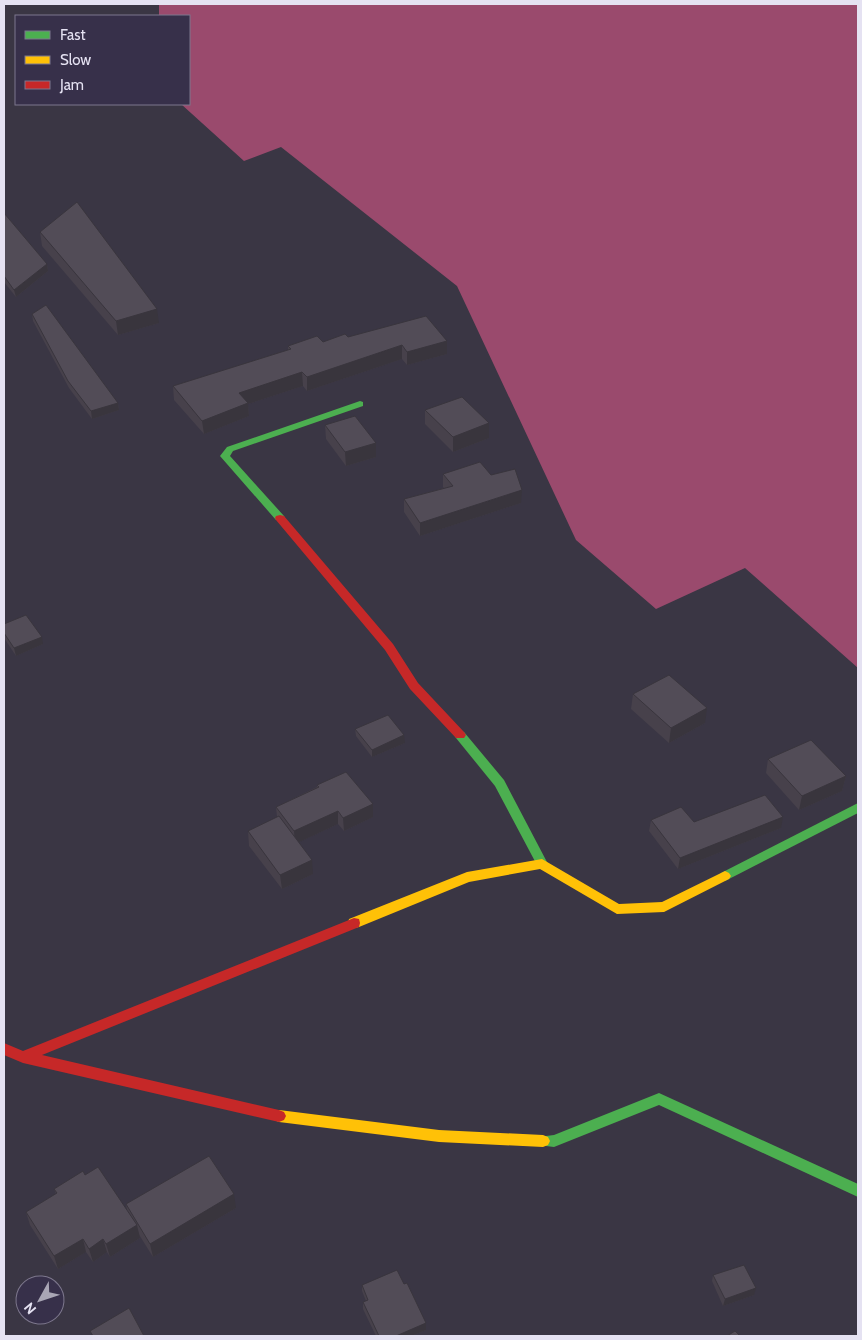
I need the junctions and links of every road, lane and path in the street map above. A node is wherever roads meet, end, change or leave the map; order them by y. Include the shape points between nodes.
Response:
1 (360, 404) dead end
2 (858, 808) edge
3 (542, 864) junction
4 (4, 1049) edge
5 (23, 1057) junction
6 (858, 1191) edge

1 - 3 street via 230,449 225,456 333,579 389,647 414,686 444,716 500,783
2 - 3 street via 664,907 617,909
3 - 5 street via 467,877
4 - 5 street
5 - 6 street via 265,1114 439,1136 554,1141 659,1099

